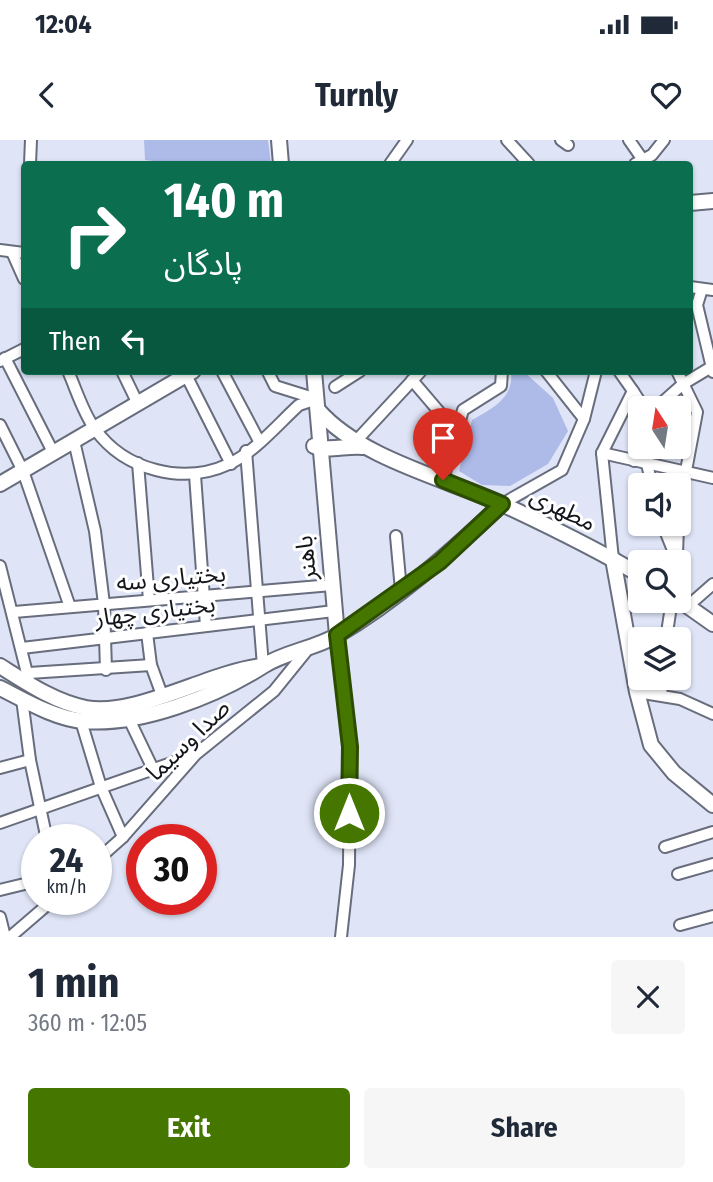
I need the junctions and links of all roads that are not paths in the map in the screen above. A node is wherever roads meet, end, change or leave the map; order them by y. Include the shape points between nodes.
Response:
1 (31, 140) edge
2 (279, 140) edge
3 (289, 140) edge
4 (407, 140) edge
5 (507, 140) edge
6 (629, 140) edge
7 (664, 140) edge
8 (30, 161) edge
9 (281, 161) edge
10 (291, 161) edge
11 (392, 161) edge
12 (526, 161) edge
13 (639, 161) edge
14 (641, 161) edge
15 (713, 201) edge
16 (693, 203) edge
17 (0, 250) edge
18 (12, 252) junction
19 (21, 253) edge
20 (21, 272) edge
21 (707, 290) edge
22 (709, 341) edge
23 (21, 350) edge
24 (2, 359) edge
25 (712, 368) edge
26 (70, 375) edge
27 (124, 375) edge
28 (183, 375) edge
29 (186, 375) edge
30 (224, 375) edge
31 (270, 375) edge
32 (306, 375) edge
33 (314, 375) edge
34 (354, 375) edge
35 (417, 375) edge
36 (501, 375) edge
37 (549, 375) edge
38 (595, 375) edge
39 (622, 375) edge
40 (679, 375) edge
41 (412, 380) junction
42 (684, 384) junction
43 (335, 387) dead end
44 (633, 391) junction
45 (636, 396) edge
46 (670, 396) edge
47 (311, 403) junction
48 (138, 404) junction
49 (584, 419) junction
50 (459, 422) junction
51 (0, 425) edge
52 (94, 429) junction
53 (74, 441) junction
54 (259, 441) junction
55 (362, 444) junction
56 (317, 447) junction
57 (53, 452) junction
58 (246, 452) junction
59 (603, 453) junction
60 (634, 461) joint
61 (138, 463) junction
62 (231, 464) junction
63 (647, 464) junction
64 (23, 471) junction
65 (649, 473) edge
66 (682, 473) edge
67 (686, 473) edge
68 (195, 475) junction
69 (691, 475) edge
70 (713, 478) edge
71 (443, 480) junction
72 (0, 484) edge
73 (502, 504) junction
74 (396, 536) dead end
75 (613, 559) junction
76 (0, 566) edge
77 (628, 568) edge
78 (713, 584) edge
79 (332, 585) junction
80 (401, 590) junction
81 (258, 591) junction
82 (206, 596) junction
83 (691, 598) edge
84 (149, 600) junction
85 (104, 604) junction
86 (70, 607) junction
87 (691, 609) edge
88 (334, 611) junction
89 (14, 612) junction
90 (259, 620) junction
91 (713, 624) edge
92 (206, 626) junction
93 (147, 633) junction
94 (337, 635) junction
95 (105, 638) junction
96 (22, 648) junction
97 (308, 649) junction
98 (0, 666) edge
99 (151, 666) junction
100 (263, 666) junction
101 (106, 670) junction
102 (29, 679) junction
103 (0, 688) edge
104 (661, 690) edge
105 (637, 692) junction
106 (661, 694) junction
107 (162, 695) junction
108 (22, 699) junction
109 (713, 714) edge
110 (129, 719) junction
111 (81, 721) junction
112 (196, 754) junction
113 (30, 760) junction
114 (0, 768) edge
115 (153, 769) junction
116 (101, 787) junction
117 (713, 805) edge
118 (39, 809) junction
119 (0, 823) edge
120 (43, 824) edge
121 (713, 832) edge
122 (123, 837) junction
123 (112, 847) edge
124 (665, 847) dead end
125 (713, 864) edge
126 (678, 874) dead end
127 (21, 885) edge
128 (0, 890) edge
129 (36, 915) edge
130 (713, 916) edge
131 (0, 917) edge
132 (680, 925) dead end
133 (5, 937) edge
134 (10, 937) edge
135 (341, 937) edge

1 - 8 street
2 - 9 street
3 - 10 street
4 - 11 street
5 - 12 street
6 - 13 street
7 - 14 street via 652,156
15 - 16 street
17 - 18 street
18 - 19 street
18 - 20 street
21 - 22 street via 697,305
22 - 25 street
23 - 24 street
24 - 57 street
25 - 42 street
26 - 52 street
27 - 48 street
28 - 48 street
29 - 62 street
30 - 54 street
31 - 47 street via 275,386
32 - 47 street, باهنر
33 - 47 street, باهنر
34 - 43 street
35 - 41 street
36 - 50 street via 500,386 466,407
37 - 49 street
38 - 49 street
39 - 44 street
40 - 42 street
41 - 50 street via 441,414
41 - 55 street
42 - 46 street
42 - 67 street via 698,412
44 - 45 street
44 - 59 street
47 - 54 street via 299,405
47 - 55 street, مطهری via 331,425
47 - 56 street, باهنر
48 - 52 street
49 - 73 street via 562,470
50 - 71 street
51 - 64 street
52 - 53 street
52 - 61 street
53 - 57 street
53 - 85 street via 95,531
54 - 58 street
55 - 56 street
55 - 71 street, مطهری
56 - 79 street, باهنر
57 - 64 street
58 - 62 street
58 - 81 street
59 - 60 street
59 - 75 street
60 - 63 street
61 - 68 street via 166,475
61 - 84 street
62 - 68 street
63 - 65 street
63 - 66 street
64 - 72 street
64 - 86 street
68 - 82 street
69 - 70 street
71 - 73 street, مطهری
73 - 75 street, مطهری
73 - 80 street via 440,562
74 - 80 street
75 - 77 street, مطهری
75 - 105 street
76 - 89 street
78 - 83 street
79 - 81 street, بختیاری سه
79 - 88 street, باهنر
80 - 94 street
81 - 82 street, بختیاری سه
81 - 90 street
82 - 84 street, بختیاری سه
82 - 92 street
84 - 85 street, بختیاری سه
85 - 86 street, بختیاری سه
85 - 95 street
86 - 89 street, بختیاری سه
87 - 91 street
88 - 90 street, بختیاری چهار
88 - 94 street, باهنر
89 - 96 street
90 - 92 street, بختیاری چهار
90 - 100 street
92 - 93 street, بختیاری چهار
93 - 95 street, بختیاری چهار
93 - 99 street
94 - 97 street
94 - 135 street via 350,747 349,865
95 - 96 street, بختیاری چهار
95 - 101 street
96 - 102 street
97 - 100 street
97 - 112 street, صدا وسیما via 274,691
98 - 102 street
99 - 101 street
99 - 107 street
100 - 107 street via 241,668
100 - 110 street via 216,693
101 - 102 street
102 - 107 street via 67,703 89,708
103 - 108 street
104 - 106 street
105 - 106 street
105 - 117 street via 651,745 674,773
106 - 109 street
108 - 111 street
108 - 113 street
110 - 111 street
110 - 115 street
111 - 116 street
112 - 115 street
112 - 122 street, صدا وسیما
113 - 114 street
113 - 118 street
115 - 116 street
116 - 118 street
116 - 122 street
118 - 119 street
118 - 120 street
121 - 124 street
122 - 123 street, صدا وسیما
125 - 126 street
127 - 128 street
129 - 134 street
130 - 132 street
131 - 133 street

